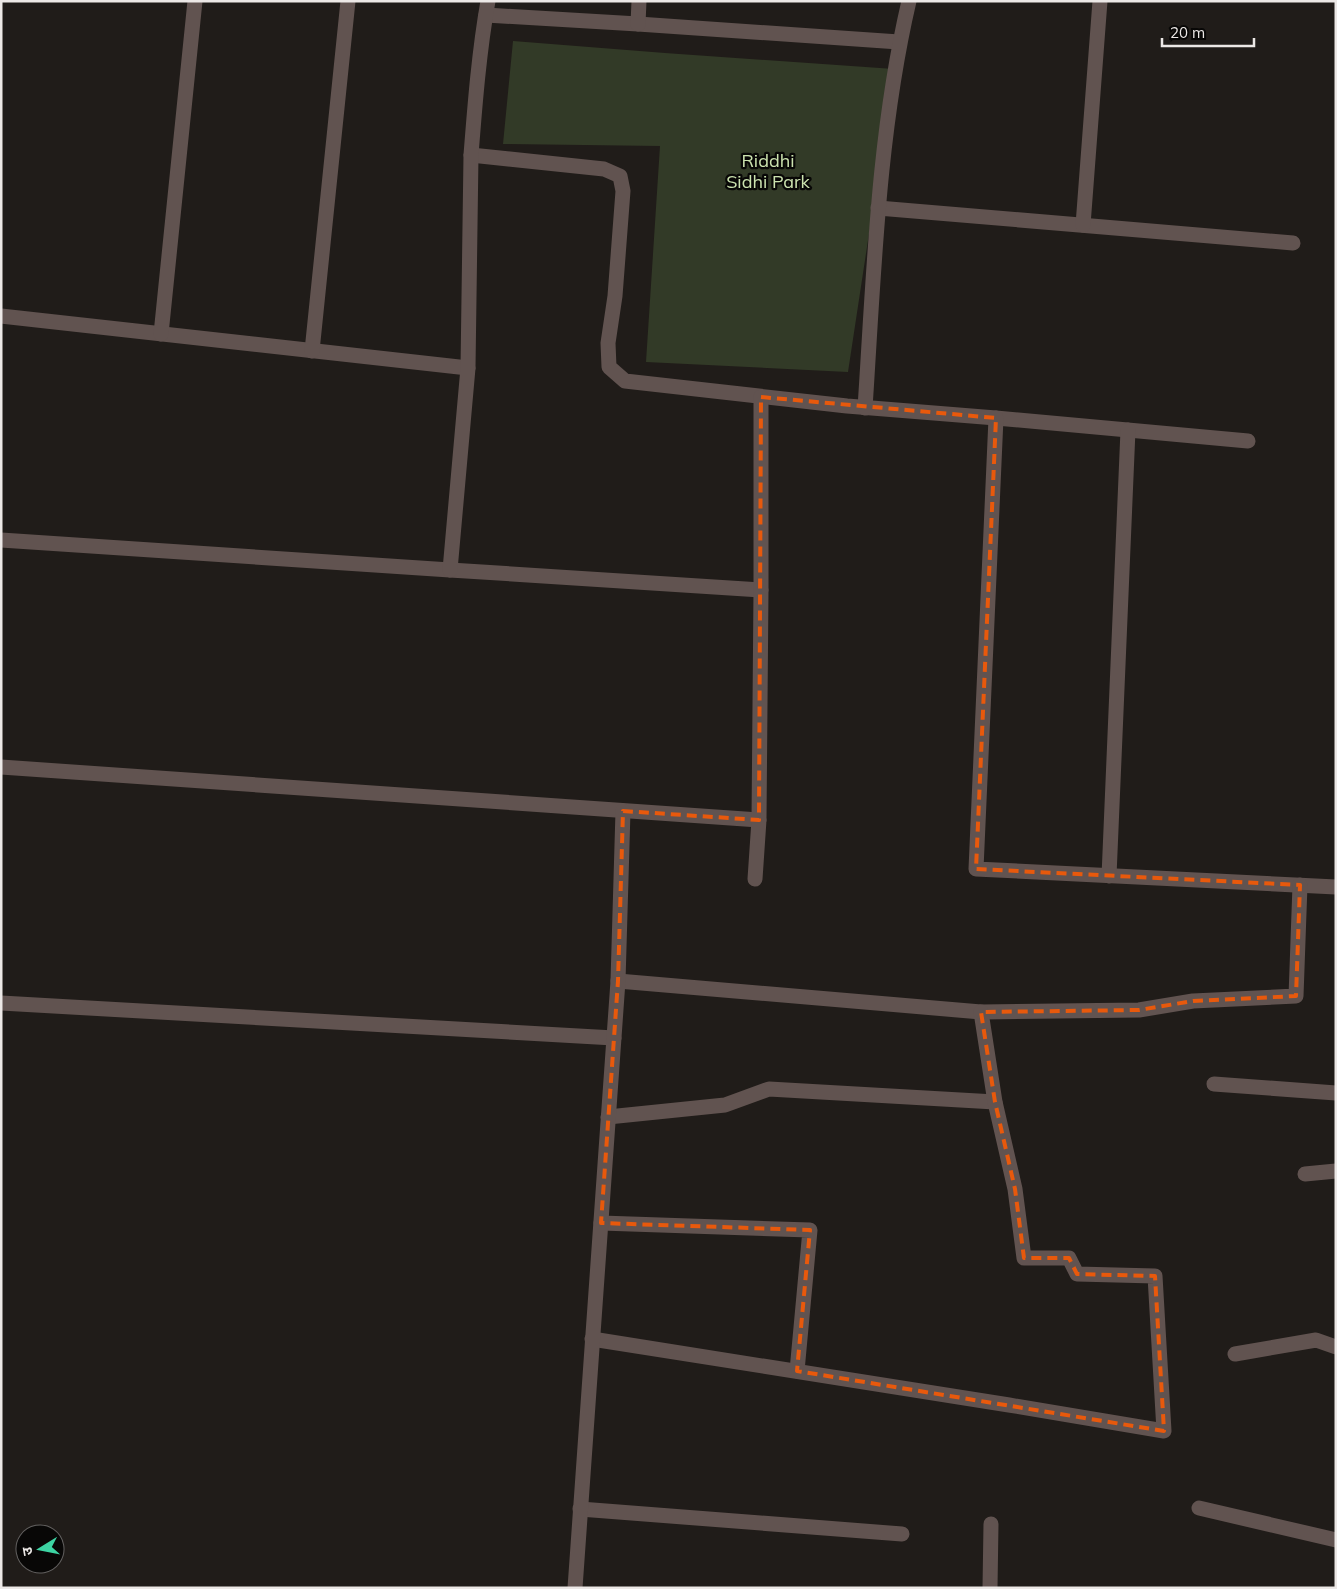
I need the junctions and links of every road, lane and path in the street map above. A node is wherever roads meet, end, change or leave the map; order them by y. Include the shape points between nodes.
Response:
1 (195, 1) edge
2 (348, 1) edge
3 (639, 1) edge
4 (908, 1) edge
5 (1100, 1) edge
6 (487, 8) edge
7 (638, 24) junction
8 (899, 42) junction
9 (472, 155) junction
10 (878, 208) junction
11 (1083, 225) junction
12 (1293, 243) dead end
13 (1, 316) edge
14 (161, 334) junction
15 (312, 351) junction
16 (468, 368) junction
17 (761, 397) junction
18 (865, 408) junction
19 (996, 418) junction
20 (1128, 430) junction
21 (1248, 441) dead end
22 (1, 540) edge
23 (450, 570) junction
24 (761, 590) junction
25 (1, 767) edge
26 (624, 810) junction
27 (759, 820) junction
28 (1109, 876) junction
29 (754, 879) dead end
30 (1300, 885) junction
31 (1336, 887) edge
32 (618, 981) junction
33 (1, 1003) edge
34 (981, 1012) junction
35 (614, 1038) junction
36 (1214, 1084) dead end
37 (1336, 1093) edge
38 (995, 1102) junction
39 (608, 1117) junction
40 (1336, 1171) edge
41 (1305, 1174) dead end
42 (601, 1223) junction
43 (592, 1339) junction
44 (1336, 1348) edge
45 (1235, 1354) dead end
46 (798, 1371) junction
47 (1199, 1508) dead end
48 (580, 1509) junction
49 (991, 1524) dead end
50 (902, 1534) dead end
51 (1336, 1540) edge
52 (575, 1588) edge
53 (990, 1588) edge

1 - 14 street
2 - 15 street
3 - 7 street
4 - 8 street
5 - 11 street
6 - 7 street
6 - 9 street
7 - 8 street
8 - 10 street
9 - 16 street
9 - 17 street via 604,168 620,176 623,191 608,343 609,367 625,381
10 - 11 street
10 - 18 street
11 - 12 street
13 - 14 street
14 - 15 street
15 - 16 street
16 - 23 street
17 - 18 street
17 - 24 street
18 - 19 street
19 - 20 street
19 - 28 street via 976,870
20 - 21 street
20 - 28 street
22 - 23 street
23 - 24 street
24 - 27 street
25 - 26 street
26 - 27 street
26 - 32 street
27 - 29 street
28 - 30 street
30 - 31 street
30 - 34 street via 1296,996 1193,1001 1139,1010
32 - 34 street
32 - 35 street
33 - 35 street
34 - 38 street
35 - 39 street
36 - 37 street
38 - 39 street via 769,1089 725,1105
38 - 46 street via 1015,1189 1024,1258 1069,1258 1077,1274 1155,1276 1164,1431
39 - 42 street
40 - 41 street
42 - 43 street
42 - 46 street via 810,1230
43 - 46 street
43 - 48 street
44 - 45 street via 1316,1340
47 - 51 street
48 - 50 street
48 - 52 street
49 - 53 street

